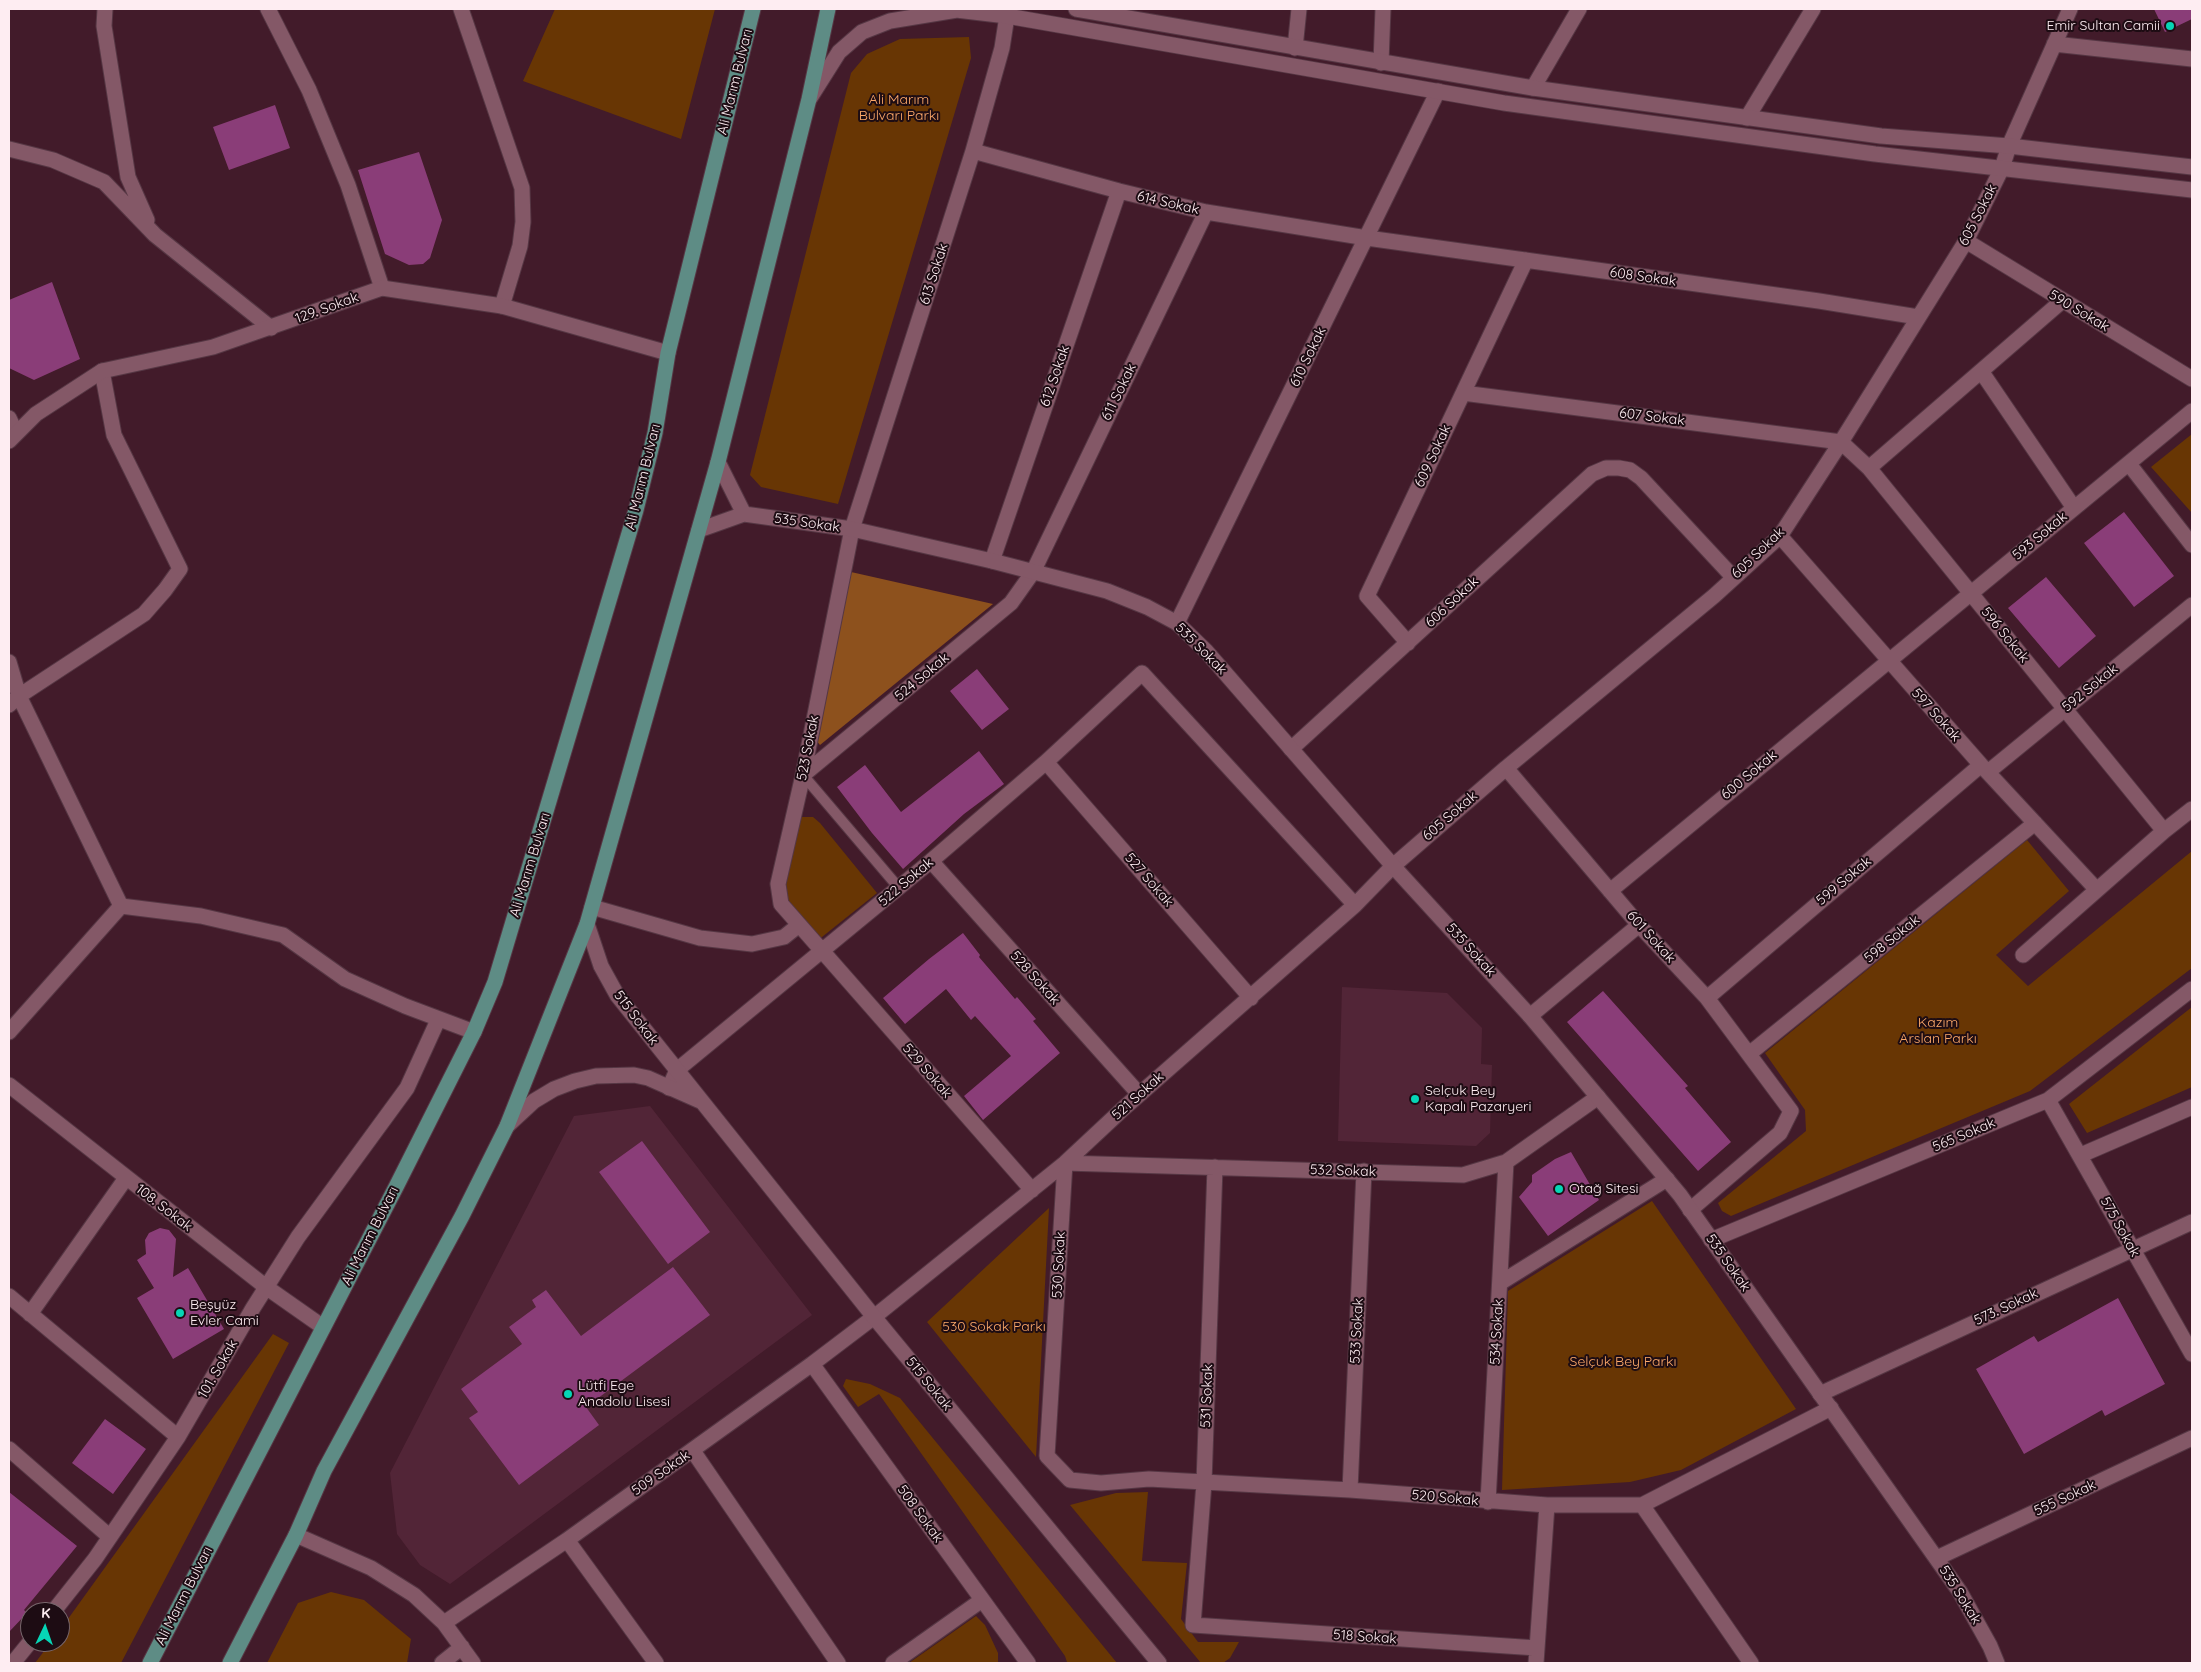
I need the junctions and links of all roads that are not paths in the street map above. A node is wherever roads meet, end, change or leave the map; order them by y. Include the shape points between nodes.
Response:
1 (105, 9) edge
2 (268, 9) edge
3 (460, 9) edge
4 (753, 9) edge
5 (828, 9) edge
6 (953, 9) edge
7 (1076, 9) edge
8 (1299, 9) edge
9 (1383, 9) edge
10 (1579, 9) edge
11 (1813, 9) edge
12 (2070, 9) edge
13 (1007, 16) junction
14 (2054, 44) junction
15 (1295, 48) junction
16 (2192, 59) edge
17 (1381, 63) junction
18 (1532, 88) junction
19 (1438, 91) junction
20 (809, 99) junction
21 (1747, 118) junction
22 (2009, 146) junction
23 (9, 149) edge
24 (973, 151) junction
25 (2192, 167) edge
26 (2002, 168) junction
27 (2192, 190) edge
28 (1119, 191) junction
29 (1206, 212) junction
30 (155, 235) junction
31 (1367, 238) junction
32 (1966, 242) junction
33 (1526, 260) junction
34 (382, 288) junction
35 (2062, 301) junction
36 (502, 306) junction
37 (1918, 317) junction
38 (271, 328) junction
39 (668, 353) junction
40 (102, 370) junction
41 (1981, 371) junction
42 (2192, 379) edge
43 (1463, 393) junction
44 (2192, 411) edge
45 (9, 418) edge
46 (13, 437) edge
47 (1841, 442) junction
48 (718, 462) junction
49 (2129, 464) junction
50 (1869, 468) junction
51 (2074, 508) junction
52 (744, 514) junction
53 (852, 529) junction
54 (699, 530) junction
55 (1780, 536) junction
56 (2192, 545) edge
57 (992, 561) junction
58 (1033, 572) junction
59 (1733, 577) junction
60 (1971, 593) junction
61 (2192, 605) edge
62 (1177, 623) junction
63 (1408, 643) junction
64 (1888, 660) junction
65 (9, 662) edge
66 (14, 700) edge
67 (2065, 708) junction
68 (1292, 749) junction
69 (1046, 762) junction
70 (1506, 768) junction
71 (1984, 769) junction
72 (803, 775) junction
73 (2192, 809) edge
74 (2034, 823) junction
75 (2164, 832) junction
76 (930, 861) junction
77 (1393, 866) junction
78 (899, 888) junction
79 (2097, 890) junction
80 (1610, 891) junction
81 (1355, 905) junction
82 (121, 906) junction
83 (592, 907) junction
84 (587, 924) junction
85 (799, 925) junction
86 (1639, 925) junction
87 (823, 952) junction
88 (2023, 955) dead end
89 (2192, 989) edge
90 (1251, 998) junction
91 (1707, 998) junction
92 (1530, 1016) junction
93 (438, 1020) junction
94 (9, 1032) edge
95 (474, 1032) junction
96 (1749, 1054) junction
97 (677, 1070) junction
98 (9, 1085) edge
99 (669, 1088) junction
100 (1139, 1094) junction
101 (1598, 1097) junction
102 (2048, 1100) junction
103 (702, 1102) junction
104 (2192, 1107) edge
105 (507, 1126) junction
106 (2081, 1155) junction
107 (1506, 1162) junction
108 (1065, 1163) junction
109 (1215, 1167) junction
110 (1364, 1171) junction
111 (126, 1178) junction
112 (1667, 1179) junction
113 (1032, 1190) junction
114 (1690, 1210) junction
115 (2192, 1222) edge
116 (1711, 1240) junction
117 (2131, 1248) junction
118 (1500, 1284) junction
119 (266, 1287) junction
120 (9, 1296) edge
121 (30, 1314) junction
122 (874, 1318) junction
123 (323, 1327) junction
124 (2192, 1354) edge
125 (812, 1364) junction
126 (1820, 1394) junction
127 (1831, 1408) junction
128 (178, 1437) junction
129 (2192, 1438) edge
130 (9, 1449) edge
131 (693, 1450) junction
132 (1048, 1456) joint
133 (1204, 1483) junction
134 (1350, 1490) junction
135 (1488, 1502) junction
136 (1546, 1505) junction
137 (1642, 1505) junction
138 (296, 1535) junction
139 (110, 1537) junction
140 (567, 1540) junction
141 (1937, 1558) junction
142 (982, 1600) junction
143 (61, 1602) edge
144 (444, 1623) junction
145 (1193, 1625) joint
146 (462, 1647) junction
147 (22, 1652) edge
148 (1537, 1656) edge
149 (13, 1663) edge
150 (150, 1663) edge
151 (230, 1663) edge
152 (442, 1663) edge
153 (473, 1663) edge
154 (656, 1663) edge
155 (838, 1663) edge
156 (893, 1663) edge
157 (1028, 1663) edge
158 (1159, 1663) edge
159 (1751, 1663) edge
160 (1997, 1663) edge

1 - 30 street via 104,26 128,177
2 - 34 street via 309,90 348,185
3 - 36 street via 522,188 520,246
4 - 39 main road, Ali Marım Bulvarı
5 - 20 main road
6 - 13 street
6 - 20 street via 890,21 862,32 839,52
7 - 15 street
8 - 15 street
9 - 17 street
10 - 18 street
11 - 21 street
12 - 14 street, 605 Sokak
13 - 19 street
13 - 24 street, 613 Sokak via 1002,48
14 - 16 street
14 - 22 street, 605 Sokak
15 - 17 street
17 - 18 street
18 - 21 street
19 - 26 street via 1856,152
19 - 31 street, 610 Sokak
20 - 48 main road
21 - 22 street via 1881,136
22 - 25 street
22 - 26 street, 605 Sokak
23 - 30 street via 53,160 104,182
24 - 28 street, 614 Sokak
24 - 53 street, 613 Sokak
26 - 27 street
26 - 32 street, 605 Sokak
28 - 29 street, 614 Sokak
28 - 57 street, 612 Sokak
29 - 31 street, 614 Sokak
29 - 58 street, 611 Sokak
30 - 38 street
31 - 33 street, 608 Sokak
31 - 62 street, 610 Sokak
32 - 35 street, 590 Sokak
32 - 37 street, 605 Sokak
33 - 37 street, 608 Sokak
33 - 43 street, 609 Sokak
34 - 36 street, 129. Sokak
34 - 38 street, 129. Sokak
35 - 41 street
35 - 42 street, 590 Sokak
36 - 39 street, 129. Sokak
37 - 47 street, 605 Sokak
38 - 40 street, 129. Sokak via 213,347
39 - 95 main road, Ali Marım Bulvarı via 656,433 636,510 496,982
40 - 46 street, 129. Sokak via 36,414
40 - 66 street via 114,435 180,569 144,614
41 - 50 street
41 - 51 street
43 - 47 street, 607 Sokak
43 - 63 street, 609 Sokak via 1367,596
44 - 49 street, 593 Sokak
45 - 46 street
47 - 50 street, 596 Sokak
47 - 55 street, 605 Sokak
48 - 52 street
48 - 54 main road
49 - 51 street, 593 Sokak
49 - 56 street
50 - 60 street, 596 Sokak
51 - 60 street, 593 Sokak
52 - 53 street, 535 Sokak
52 - 54 street
53 - 57 street, 535 Sokak
53 - 72 street, 523 Sokak
54 - 83 main road
55 - 59 street, 605 Sokak
55 - 64 street, 597 Sokak
57 - 58 street, 535 Sokak
58 - 62 street, 535 Sokak via 1107,591
58 - 72 street, 524 Sokak via 1011,603
59 - 63 street, 606 Sokak via 1656,491 1630,470 1606,468 1592,474
59 - 70 street, 605 Sokak
60 - 64 street, 593 Sokak
60 - 67 street, 596 Sokak
61 - 67 street, 592 Sokak
62 - 68 street, 535 Sokak via 1206,651
63 - 68 street, 606 Sokak
64 - 71 street, 597 Sokak
64 - 80 street, 600 Sokak
65 - 66 street
66 - 82 street
67 - 71 street, 592 Sokak
67 - 75 street, 596 Sokak
68 - 77 street, 535 Sokak
69 - 76 street, 522 Sokak
69 - 81 street, 522 Sokak via 1142,673
69 - 90 street, 527 Sokak
70 - 77 street, 605 Sokak
70 - 80 street, 601 Sokak
71 - 74 street, 597 Sokak
71 - 91 street, 599 Sokak
72 - 78 lane
72 - 85 street, 523 Sokak via 778,884 781,904
73 - 75 street
74 - 79 street, 597 Sokak
74 - 96 street, 598 Sokak
75 - 79 street
76 - 78 street, 522 Sokak
76 - 100 street, 528 Sokak
77 - 81 street, 521 Sokak
77 - 92 street, 535 Sokak
78 - 87 street, 522 Sokak
79 - 88 street
80 - 86 street, 601 Sokak
81 - 90 street, 521 Sokak
82 - 93 street via 201,916 283,935 345,979
82 - 94 street
83 - 84 main road
83 - 85 street via 700,938 752,944 784,937
84 - 97 street, 515 Sokak via 600,966 617,995
84 - 105 main road
85 - 87 street, 523 Sokak
86 - 91 street, 601 Sokak
86 - 92 street
87 - 97 street, 522 Sokak
87 - 113 street, 529 Sokak
89 - 102 street, 565 Sokak
90 - 100 street, 521 Sokak
91 - 96 street, 601 Sokak
92 - 101 street, 535 Sokak
93 - 95 street
93 - 119 street, 101. Sokak via 407,1088 298,1236
95 - 123 main road, Ali Marım Bulvarı
96 - 114 street, 601 Sokak via 1791,1111 1780,1132
97 - 99 street, 522 Sokak
97 - 103 street, 515 Sokak
98 - 111 street, 108. Sokak
99 - 103 street, 515 Sokak
99 - 105 street, 515 Sokak via 634,1075 615,1074 575,1081 534,1101
100 - 108 street, 521 Sokak
101 - 107 street, 532 Sokak
101 - 112 street, 535 Sokak
102 - 106 street, 575 Sokak
102 - 116 street, 565 Sokak
103 - 122 street, 515 Sokak
104 - 106 street
105 - 138 main road via 324,1471
106 - 117 street, 575 Sokak
107 - 110 street, 532 Sokak via 1463,1175
107 - 118 street, 534 Sokak
108 - 109 street, 532 Sokak
108 - 113 street, 521 Sokak
108 - 132 street, 530 Sokak
109 - 110 street, 532 Sokak
109 - 133 street, 531 Sokak
110 - 134 street, 533 Sokak
111 - 119 street, 108. Sokak
111 - 121 street
112 - 114 street, 535 Sokak
112 - 118 street
113 - 122 street, 521 Sokak
114 - 116 street, 535 Sokak
115 - 117 street, 573. Sokak
116 - 126 street, 535 Sokak
117 - 124 street, 575 Sokak
117 - 126 street, 573. Sokak
118 - 135 street, 534 Sokak
119 - 123 street, 108. Sokak
119 - 128 street, 101. Sokak
120 - 121 street
121 - 128 street
122 - 125 street, 509 Sokak
122 - 158 street, 515 Sokak
123 - 150 main road, Ali Marım Bulvarı
125 - 131 street, 509 Sokak
125 - 142 street, 508 Sokak
126 - 127 street, 535 Sokak
127 - 137 street, 520 Sokak
127 - 141 street, 535 Sokak
128 - 139 street, 101. Sokak
129 - 141 street, 555 Sokak
130 - 139 street
131 - 140 street, 509 Sokak
131 - 155 street
132 - 133 street, 520 Sokak via 1070,1480 1101,1483 1149,1479
133 - 134 street, 520 Sokak
133 - 145 street, 531 Sokak
134 - 135 street, 520 Sokak
135 - 136 street, 520 Sokak
136 - 137 street, 520 Sokak
136 - 148 street
137 - 159 street
138 - 144 street via 371,1568 414,1595
138 - 151 main road
139 - 143 street, 101. Sokak
140 - 144 street, 509 Sokak
140 - 154 street
141 - 160 street, 535 Sokak via 1960,1592
142 - 156 street
142 - 157 street, 508 Sokak
144 - 146 street
145 - 148 street, 518 Sokak
146 - 152 street
146 - 153 street
147 - 149 street

